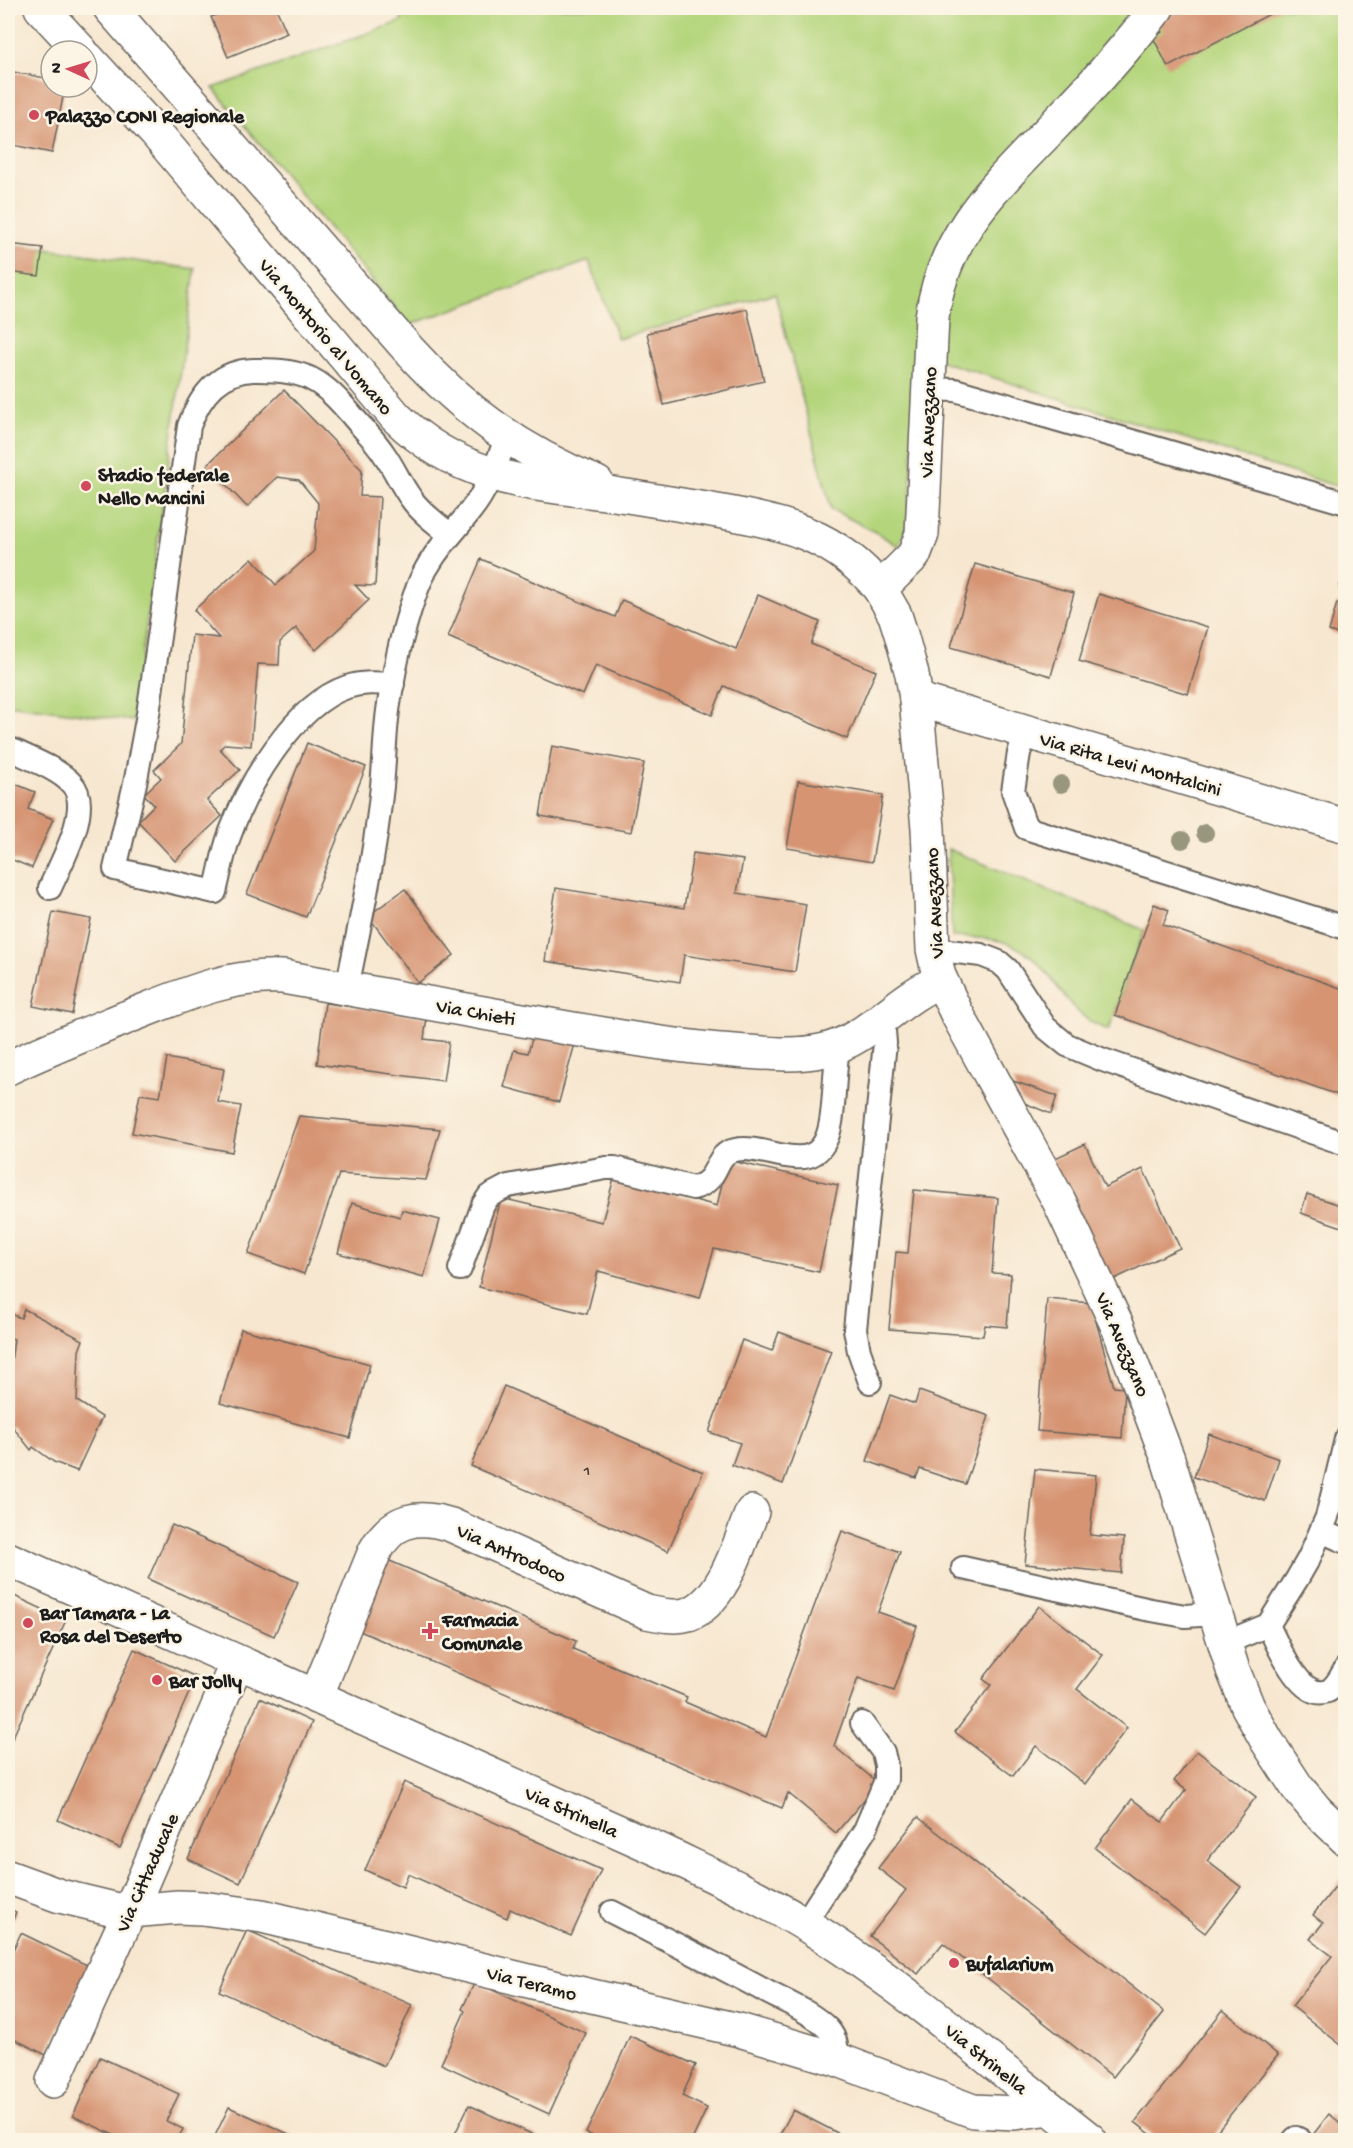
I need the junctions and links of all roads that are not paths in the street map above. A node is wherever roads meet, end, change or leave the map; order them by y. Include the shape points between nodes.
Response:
1 (41, 8) edge
2 (110, 8) edge
3 (1157, 8) edge
4 (70, 39) edge
5 (99, 71) edge
6 (928, 389) junction
7 (507, 437) junction
8 (491, 475) junction
9 (638, 497) junction
10 (1346, 503) edge
11 (450, 534) junction
12 (880, 589) junction
13 (393, 684) junction
14 (916, 699) junction
15 (1026, 732) junction
16 (8, 748) edge
17 (1346, 826) edge
18 (50, 888) dead end
19 (1346, 928) edge
20 (933, 949) junction
21 (941, 981) junction
22 (347, 988) junction
23 (883, 1019) junction
24 (838, 1046) junction
25 (8, 1068) edge
26 (1346, 1144) edge
27 (460, 1269) dead end
28 (870, 1382) dead end
29 (1346, 1439) edge
30 (752, 1512) dead end
31 (1321, 1531) junction
32 (1346, 1542) edge
33 (8, 1559) edge
34 (963, 1568) dead end
35 (1268, 1625) junction
36 (1221, 1629) junction
37 (237, 1662) junction
38 (1346, 1668) edge
39 (316, 1697) junction
40 (862, 1723) dead end
41 (1346, 1839) edge
42 (8, 1877) edge
43 (130, 1911) junction
44 (612, 1912) dead end
45 (804, 1924) junction
46 (836, 2059) junction
47 (53, 2081) dead end
48 (1050, 2108) junction
49 (1090, 2140) edge
50 (1294, 2140) edge
51 (1300, 2140) edge

1 - 4 street
2 - 7 street, Via Montorio al Vomano via 430,374 463,405
3 - 6 street, Via Avezzano via 989,195 956,241 935,291
5 - 8 street, Via Montorio al Vomano via 396,417 447,457
6 - 10 lane via 955,390
6 - 12 street, Via Avezzano via 922,534 914,555
7 - 8 lane
7 - 9 street, Via Montorio al Vomano via 565,469
8 - 9 street, Via Montorio al Vomano via 544,486
8 - 11 lane via 471,512
9 - 12 street, Via Montorio al Vomano via 755,517 800,530 851,558
11 - 13 lane via 418,586
11 - 13 lane via 411,499 383,451 319,382 287,371 249,370 218,381 205,393 189,426 148,714 115,869 215,892 229,836 245,798 283,738 313,708 346,687
12 - 14 street, Via Avezzano via 895,615
13 - 22 lane via 373,853
14 - 15 street, Via Rita Levi Montalcini
14 - 20 street, Via Avezzano via 928,828
15 - 17 street, Via Rita Levi Montalcini
15 - 19 lane via 1013,791 1026,828
16 - 18 lane via 62,775 78,794 78,821
20 - 21 street, Via Avezzano
20 - 26 lane via 981,955 1005,966 1045,1027 1067,1045
21 - 23 street, Via Chieti via 914,995
21 - 36 street, Via Avezzano via 1059,1201 1118,1327 1165,1450
22 - 24 street, Via Chieti via 690,1047 799,1054
22 - 25 street, Via Chieti via 283,977 231,980 199,989
23 - 24 street, Via Chieti
23 - 28 lane via 885,1043 855,1329
24 - 27 lane via 830,1131 822,1148 814,1153 796,1158 727,1152 710,1180 693,1188 615,1168 508,1186 489,1196 483,1205
29 - 31 lane
30 - 39 street, Via Antrodoco via 713,1596 689,1614 674,1616 647,1612 451,1525 423,1519 402,1523 386,1535 375,1551
31 - 32 lane
31 - 35 lane
33 - 37 street, Via Strinella
34 - 36 lane via 1185,1616
35 - 36 lane
35 - 38 lane via 1290,1671 1314,1690 1332,1689
36 - 41 street, Via Avezzano via 1241,1689 1267,1741 1306,1798
37 - 39 street, Via Strinella
37 - 43 street, Via Cittaducale
39 - 45 street, Via Strinella via 662,1851
40 - 45 lane via 883,1752 886,1780 865,1830
42 - 43 street, Via Teramo via 60,1896
43 - 46 street, Via Teramo via 178,1907 262,1916 739,2030
43 - 47 street, Via Cittaducale
44 - 46 lane via 813,2017 832,2035 838,2048
45 - 48 street, Via Strinella via 925,2008
46 - 48 street, Via Teramo via 973,2111 1015,2113
48 - 49 street, Via Strinella
50 - 51 lane

